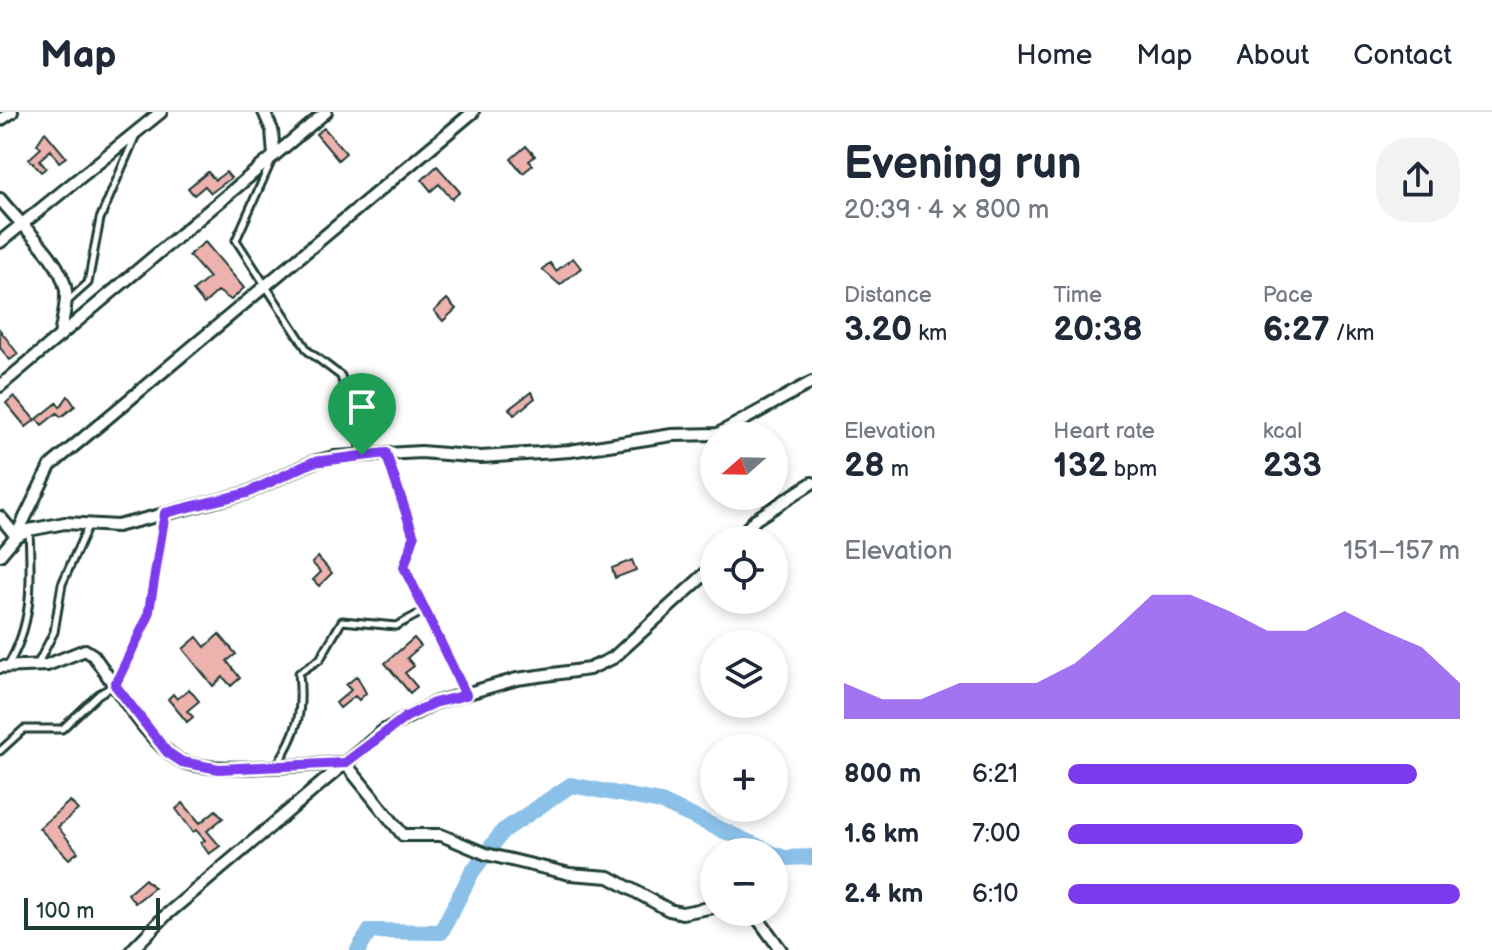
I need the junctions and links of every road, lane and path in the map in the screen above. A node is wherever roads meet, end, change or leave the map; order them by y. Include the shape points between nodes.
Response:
1 (12, 112) edge
2 (264, 112) edge
3 (326, 112) edge
4 (473, 112) edge
5 (155, 114) edge
6 (0, 120) edge
7 (138, 131) junction
8 (274, 156) junction
9 (0, 199) edge
10 (20, 226) junction
11 (0, 242) edge
12 (264, 286) junction
13 (64, 304) junction
14 (60, 336) junction
15 (812, 382) edge
16 (0, 386) edge
17 (386, 453) junction
18 (362, 455) junction
19 (812, 483) edge
20 (165, 513) junction
21 (0, 517) edge
22 (88, 526) junction
23 (749, 526) edge
24 (29, 530) junction
25 (16, 536) junction
26 (0, 555) edge
27 (700, 579) edge
28 (424, 611) junction
29 (37, 666) junction
30 (4, 668) edge
31 (115, 685) junction
32 (466, 695) junction
33 (0, 751) edge
34 (345, 763) junction
35 (277, 765) junction
36 (700, 910) edge
37 (763, 926) edge
38 (132, 950) edge
39 (781, 950) edge

1 - 6 street
2 - 8 street
3 - 8 street
4 - 12 street
5 - 7 street
7 - 10 street
7 - 13 lane via 100,219 88,283
8 - 12 lane via 236,240
8 - 14 street
9 - 10 street
10 - 11 street
10 - 13 street via 53,258 66,292
12 - 18 lane via 308,351 341,376
12 - 25 street via 50,466
13 - 14 street
14 - 16 street
15 - 17 street via 718,434 481,457
17 - 18 street
17 - 28 lane via 414,537 404,567
18 - 20 street via 313,462 247,493
19 - 23 street
20 - 22 street via 117,526
20 - 31 lane via 148,617
21 - 25 street
22 - 24 street via 65,523
22 - 29 lane via 62,584 54,632
24 - 25 street
24 - 30 lane via 28,618 22,642
25 - 26 street
27 - 32 street via 613,658 589,669 517,679
28 - 32 lane
28 - 35 lane via 396,626 342,621 320,659 299,673 302,699 296,734
29 - 30 street
29 - 31 street via 85,650
31 - 33 lane via 62,729 24,729
31 - 35 street via 152,736 182,762 219,769
32 - 34 street via 406,717
34 - 35 street
34 - 36 street via 403,835 441,835 486,854 570,874 609,877 669,910
34 - 38 street
37 - 39 street

